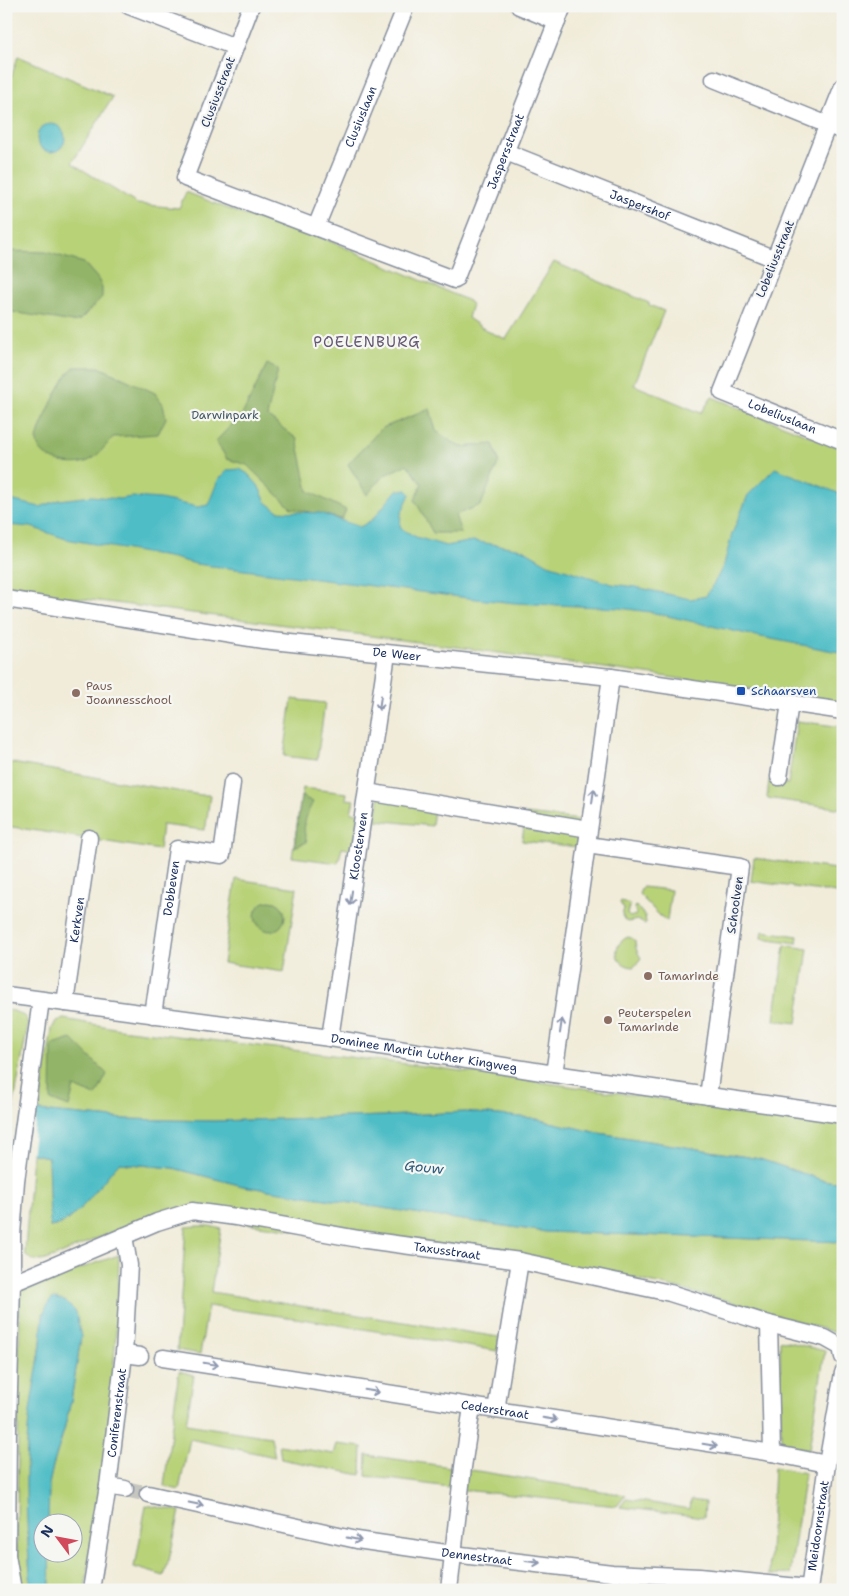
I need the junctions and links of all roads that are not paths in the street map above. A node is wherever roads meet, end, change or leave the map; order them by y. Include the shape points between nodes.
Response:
1 (129, 6) edge
2 (252, 6) edge
3 (406, 6) edge
4 (519, 6) edge
5 (563, 6) edge
6 (557, 22) junction
7 (236, 48) junction
8 (714, 79) dead end
9 (843, 86) edge
10 (835, 128) edge
11 (506, 152) junction
12 (316, 227) junction
13 (775, 259) junction
14 (722, 392) joint
15 (843, 441) edge
16 (6, 599) edge
17 (387, 654) junction
18 (611, 677) junction
19 (790, 703) junction
20 (843, 711) edge
21 (779, 777) dead end
22 (232, 783) dead end
23 (367, 792) junction
24 (588, 837) junction
25 (89, 838) dead end
26 (6, 996) edge
27 (40, 1000) junction
28 (65, 1003) junction
29 (153, 1015) junction
30 (330, 1038) junction
31 (554, 1074) junction
32 (708, 1096) junction
33 (843, 1115) edge
34 (124, 1236) junction
35 (520, 1261) junction
36 (9, 1285) edge
37 (769, 1324) junction
38 (124, 1354) junction
39 (140, 1356) dead end
40 (843, 1357) edge
41 (163, 1358) dead end
42 (843, 1373) edge
43 (472, 1407) junction
44 (496, 1410) junction
45 (7, 1425) edge
46 (772, 1453) junction
47 (827, 1464) junction
48 (108, 1486) junction
49 (125, 1489) tunnel mouth
50 (148, 1494) tunnel mouth
51 (452, 1554) junction
52 (809, 1589) edge
53 (13, 1590) edge
54 (91, 1590) edge
55 (449, 1590) edge

1 - 7 street
2 - 7 street, Clusiusstraat
3 - 12 street, Clusiuslaan
4 - 6 street
5 - 6 street, Jaspersstraat
6 - 11 street, Jaspersstraat
7 - 12 street, Clusiusstraat via 185,178
8 - 10 street
9 - 10 street, Lobeliusstraat
10 - 13 street, Lobeliusstraat
11 - 12 street, Jaspersstraat via 455,280
11 - 13 street, Jaspershof
13 - 14 street, Lobeliusstraat
14 - 15 street, Lobeliuslaan
16 - 17 street, De Weer via 263,640
17 - 18 street, De Weer
17 -> 23 street, Kloosterven
18 - 19 street, De Weer
24 -> 18 street
19 - 20 street, De Weer
19 - 21 street
22 - 29 street, Dobbeven via 222,855 177,849
23 - 24 street
23 -> 30 street, Kloosterven
31 -> 24 street
24 - 32 street, Schoolven via 740,867
25 - 28 street, Kerkven
26 - 27 street, Dominee Martin Luther Kingweg
27 - 28 street, Dominee Martin Luther Kingweg
27 - 36 street via 16,1181
28 - 29 street, Dominee Martin Luther Kingweg
29 - 30 street, Dominee Martin Luther Kingweg
30 - 31 street, Dominee Martin Luther Kingweg
31 - 32 street, Dominee Martin Luther Kingweg
32 - 33 street, Dominee Martin Luther Kingweg
34 - 35 street, Taxusstraat via 192,1211 359,1239
34 - 36 street, Taxusstraat
34 - 38 street, Coniferenstraat via 129,1265
35 - 37 street, Taxusstraat via 670,1293
35 - 44 street
36 - 45 street
37 - 40 street via 825,1338 841,1347
37 - 46 street
38 - 39 street
38 - 48 street, Coniferenstraat
41 -> 43 street, Cederstraat
42 - 47 street, Meidoornstraat
43 - 44 street, Cederstraat
43 - 51 street
44 -> 46 street, Cederstraat
45 - 53 street via 7,1555
46 - 47 street, Cederstraat
47 - 52 street, Meidoornstraat
48 - 49 street
48 - 54 street, Coniferenstraat
50 -> 51 street, Dennestraat via 357,1540
51 -> 52 street, Dennestraat
51 - 55 street

